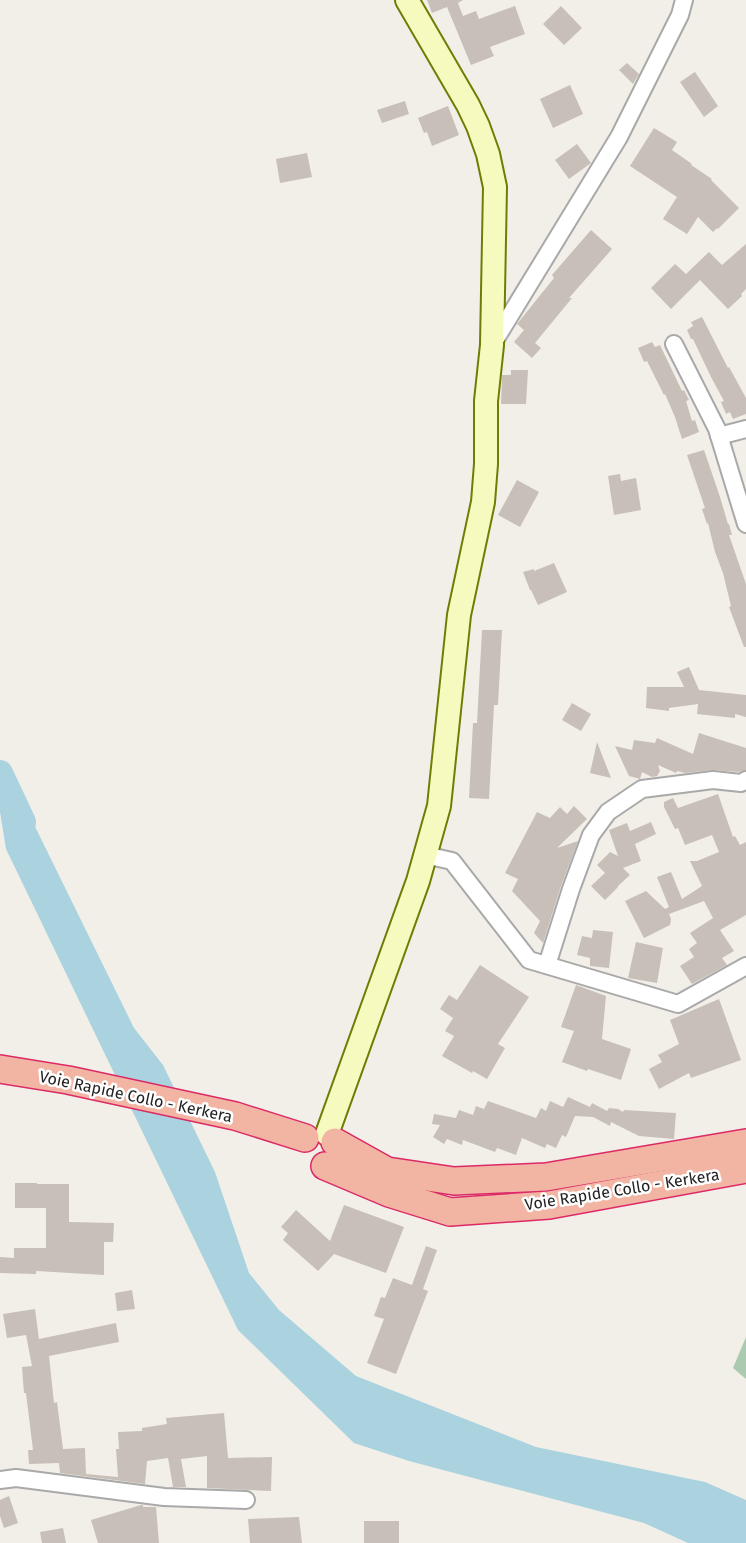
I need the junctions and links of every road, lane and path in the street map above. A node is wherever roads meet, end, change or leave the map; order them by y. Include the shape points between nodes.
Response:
1 (407, 0) edge
2 (684, 0) edge
3 (675, 344) dead end
4 (492, 345) junction
5 (746, 429) edge
6 (719, 436) junction
7 (746, 524) edge
8 (746, 780) edge
9 (425, 855) junction
10 (547, 965) junction
11 (746, 966) edge
12 (0, 1069) edge
13 (0, 1084) edge
14 (74, 1088) junction
15 (746, 1143) edge
16 (319, 1147) junction
17 (746, 1169) edge
18 (0, 1480) edge
19 (246, 1500) dead end

1 - 4 main road via 468,105 488,154 495,187
2 - 4 street via 618,137
3 - 6 street
4 - 9 main road via 483,502 459,615 439,806
5 - 6 street
6 - 7 street
8 - 10 street via 642,789 608,812 591,835
9 - 10 street via 452,861 529,960
9 - 16 main road
10 - 11 street via 678,1004
12 - 14 highway, Voie Rapide Collo - Kerkera
13 - 14 highway, Voie Rapide Collo - Kerkera
14 - 16 highway, Voie Rapide Collo - Kerkera
15 - 16 highway, Voie Rapide Collo - Kerkera via 546,1177 454,1181 387,1171
16 - 17 highway, Voie Rapide Collo - Kerkera via 388,1194 450,1212 549,1204
18 - 19 street via 16,1478 164,1497

